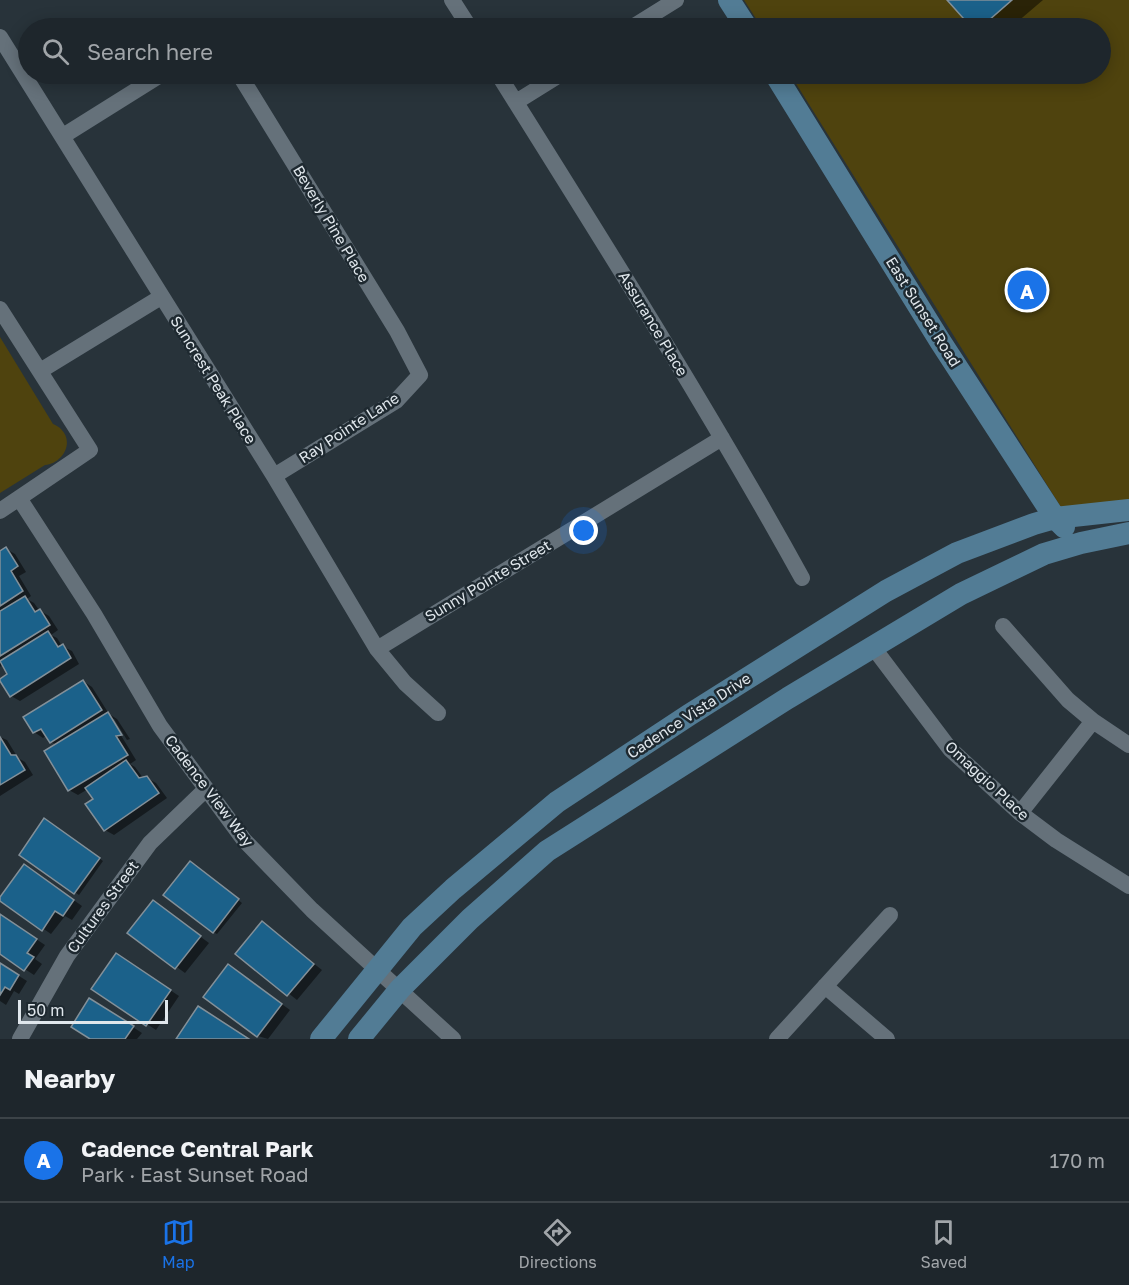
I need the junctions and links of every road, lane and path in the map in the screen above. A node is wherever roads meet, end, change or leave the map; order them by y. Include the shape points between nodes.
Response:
1 (452, 0) edge
2 (676, 0) edge
3 (729, 0) edge
4 (464, 18) edge
5 (647, 18) edge
6 (741, 18) edge
7 (0, 37) edge
8 (18, 65) edge
9 (30, 84) edge
10 (146, 84) edge
11 (245, 84) edge
12 (504, 84) edge
13 (545, 84) edge
14 (781, 84) edge
15 (516, 102) junction
16 (63, 136) junction
17 (161, 297) junction
18 (0, 309) edge
19 (40, 371) junction
20 (420, 375) joint
21 (722, 438) junction
22 (274, 476) junction
23 (19, 498) junction
24 (1129, 510) edge
25 (0, 511) edge
26 (1055, 518) junction
27 (1129, 533) edge
28 (1081, 543) junction
29 (802, 578) dead end
30 (1003, 626) dead end
31 (873, 646) junction
32 (377, 649) junction
33 (438, 713) dead end
34 (1093, 721) junction
35 (1129, 745) edge
36 (206, 789) junction
37 (1020, 813) junction
38 (1129, 886) edge
39 (890, 915) dead end
40 (377, 969) junction
41 (825, 986) junction
42 (399, 989) junction
43 (20, 1039) edge
44 (321, 1039) edge
45 (359, 1039) edge
46 (453, 1039) edge
47 (777, 1039) edge
48 (887, 1039) edge

1 - 4 street
2 - 5 street
3 - 6 street
7 - 8 street, Suncrest Peak Place
9 - 16 street, Suncrest Peak Place
10 - 16 street
11 - 20 street, Beverly Pine Place
12 - 15 street, Assurance Place
13 - 15 street
14 - 26 street, East Sunset Road
15 - 21 street, Assurance Place
16 - 17 street, Suncrest Peak Place
17 - 19 street
17 - 22 street, Suncrest Peak Place
18 - 19 street
19 - 23 street via 90,450
20 - 22 street, Ray Pointe Lane via 396,401
21 - 29 street, Assurance Place
21 - 32 street, Sunny Pointe Street
22 - 32 street, Suncrest Peak Place
23 - 25 street
23 - 36 street, Cadence View Way via 160,726
24 - 26 street, Cadence Vista Drive
26 - 28 street, East Sunset Road
26 - 40 street, Cadence Vista Drive via 957,553 886,591 557,802 412,927
27 - 28 street
28 - 31 street via 1001,573
30 - 34 street via 1068,700
31 - 37 street, Omaggio Place via 950,749
31 - 42 street via 547,851
32 - 33 street, Suncrest Peak Place via 405,683
34 - 35 street
34 - 37 street
36 - 40 street, Cadence View Way via 244,840
36 - 43 street, Cultures Street via 150,843 68,956
37 - 38 street, Omaggio Place
39 - 41 street
40 - 42 street, Cadence View Way
40 - 44 street, Cadence Vista Drive
41 - 47 street
41 - 48 street
42 - 45 street
42 - 46 street, Cadence View Way

